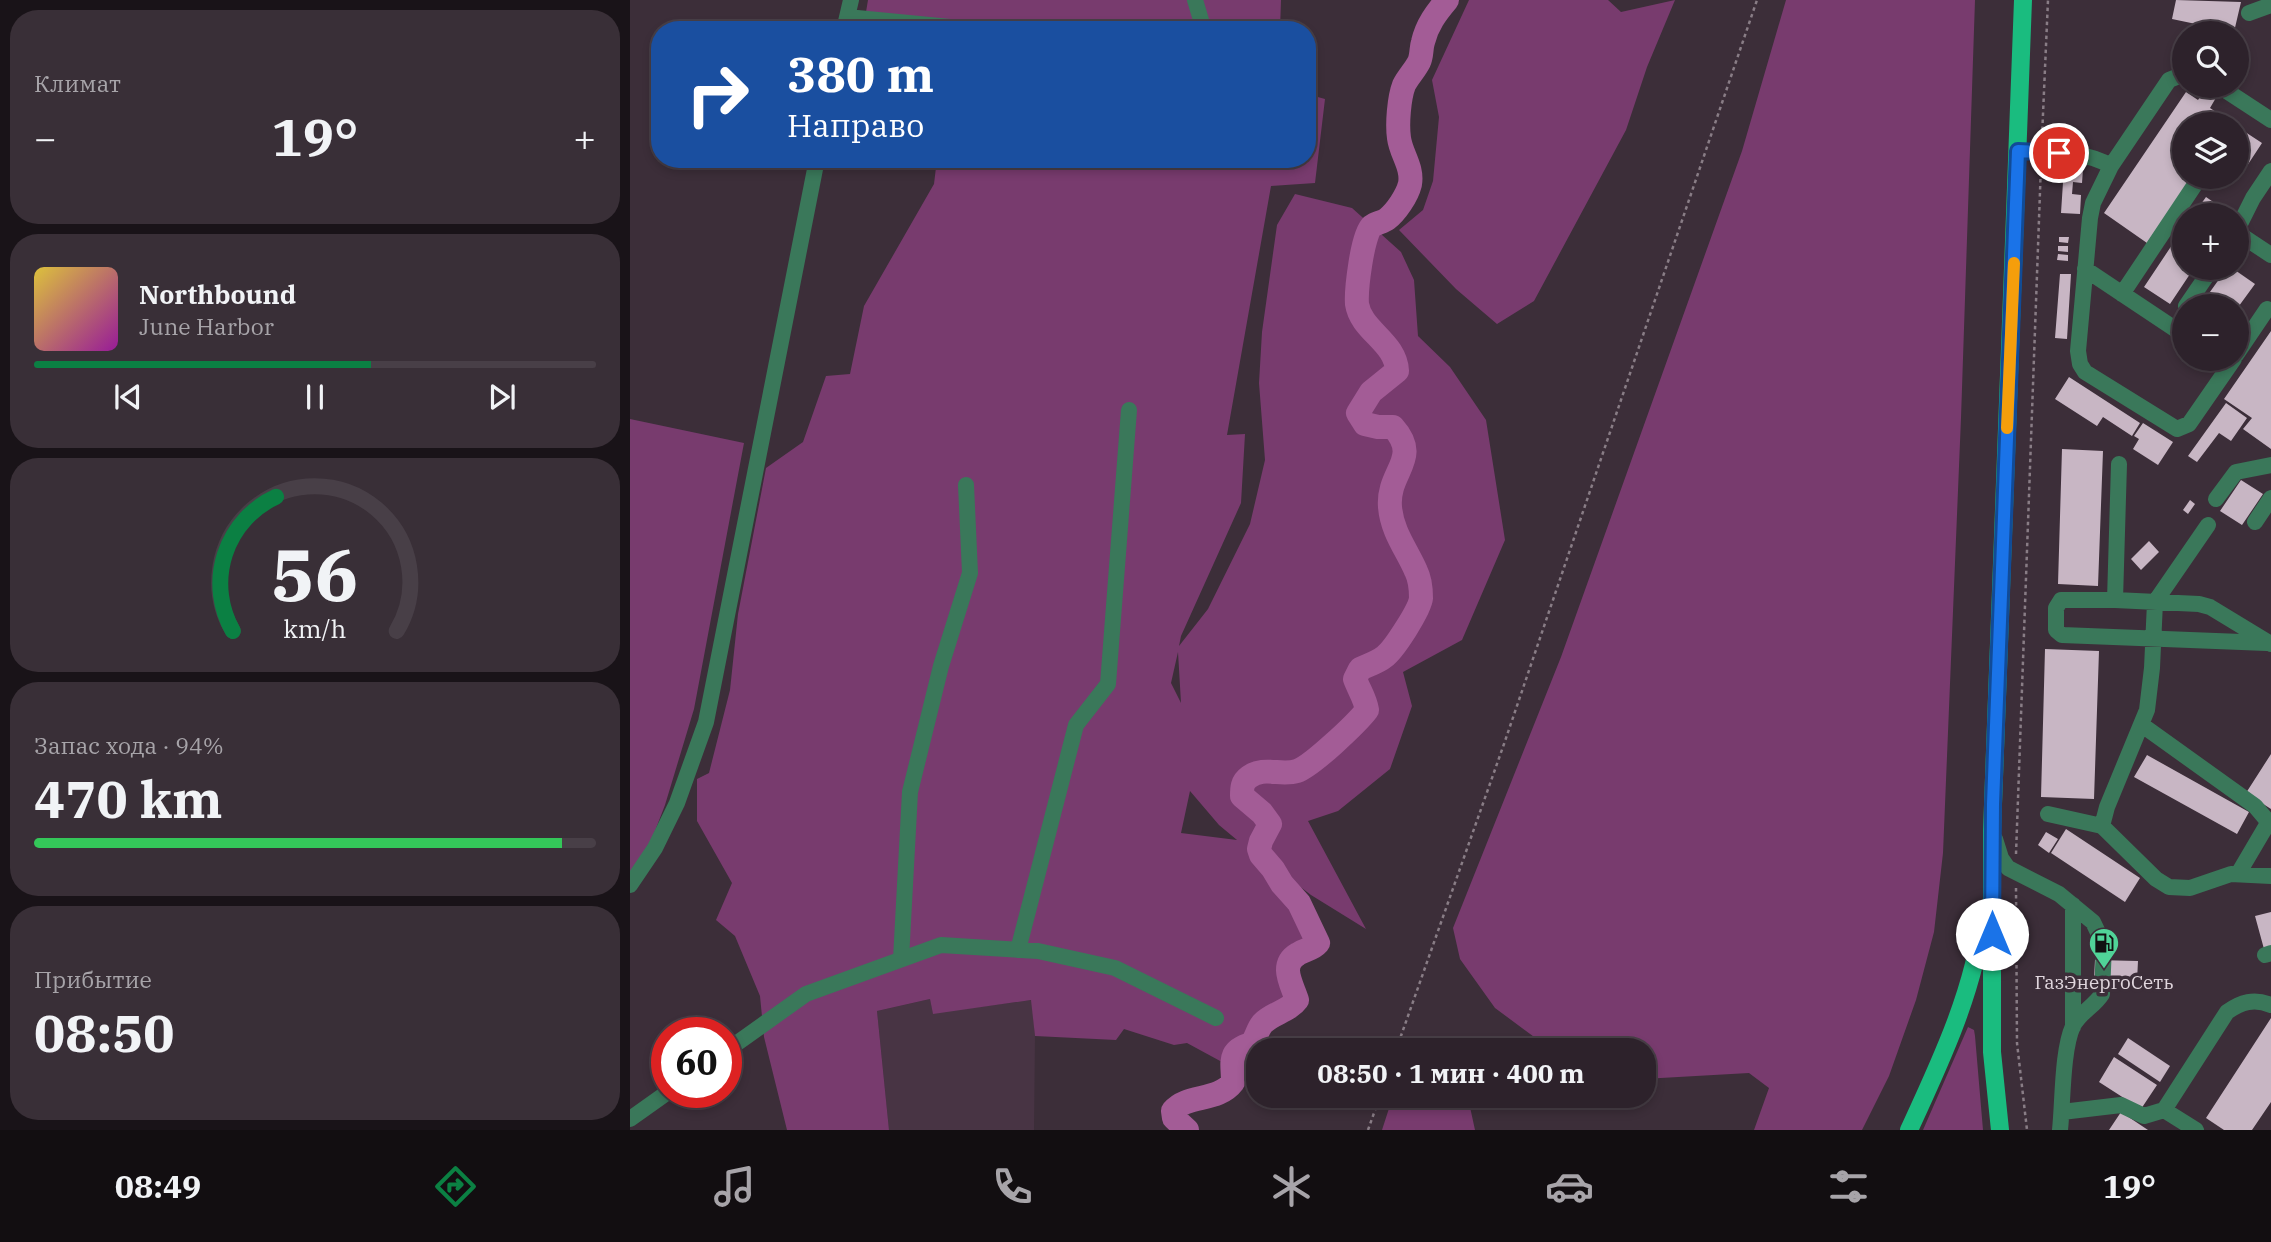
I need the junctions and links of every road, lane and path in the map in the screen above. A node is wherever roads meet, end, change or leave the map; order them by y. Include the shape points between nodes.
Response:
1 (851, 0) edge
2 (1195, 0) edge
3 (1757, 0) edge
4 (2024, 0) edge
5 (2048, 0) edge
6 (2271, 5) edge
7 (2249, 13) dead end
8 (846, 21) edge
9 (1201, 21) edge
10 (2172, 79) edge
11 (2237, 98) edge
12 (2271, 120) edge
13 (2018, 151) junction
14 (2041, 152) junction
15 (2111, 166) junction
16 (815, 168) edge
17 (2271, 171) edge
18 (2192, 189) edge
19 (2271, 255) edge
20 (2085, 269) junction
21 (2122, 294) junction
22 (2267, 309) dead end
23 (2172, 327) edge
24 (2249, 333) edge
25 (2222, 371) edge
26 (1129, 410) dead end
27 (2119, 464) dead end
28 (2271, 466) edge
29 (966, 485) dead end
30 (2271, 498) edge
31 (2216, 499) dead end
32 (2255, 522) dead end
33 (2208, 525) dead end
34 (2115, 600) junction
35 (2155, 602) junction
36 (2153, 639) junction
37 (2270, 644) edge
38 (2142, 725) junction
39 (2048, 814) dead end
40 (2270, 824) edge
41 (2102, 826) junction
42 (1992, 831) junction
43 (2016, 873) junction
44 (2238, 874) junction
45 (2271, 876) edge
46 (630, 885) edge
47 (2073, 905) junction
48 (1018, 950) junction
49 (901, 959) junction
50 (2271, 1005) edge
51 (1216, 1018) dead end
52 (2073, 1027) junction
53 (1400, 1038) edge
54 (742, 1040) edge
55 (651, 1104) edge
56 (1376, 1108) edge
57 (2164, 1110) junction
58 (2062, 1112) junction
59 (630, 1119) edge
60 (1368, 1130) edge
61 (1909, 1130) edge
62 (2000, 1130) edge
63 (2027, 1130) edge
64 (2060, 1130) edge
65 (2196, 1130) edge

1 - 8 street
2 - 9 street
3 - 53 path
4 - 13 main road
5 - 14 path
6 - 7 street
10 - 15 street
11 - 12 street
13 - 14 street
13 - 42 main road
14 - 15 street via 2090,155
14 - 43 path
15 - 20 street via 2093,203
16 - 46 street via 706,722 677,803 656,848
17 - 19 street via 2236,232
18 - 21 street
20 - 21 street
20 - 25 street via 2078,351 2085,372 2177,429 2189,424
21 - 23 street
22 - 24 street
26 - 48 street via 1108,684 1076,725
27 - 34 street
28 - 31 street via 2236,472
29 - 49 street via 970,573 910,792
30 - 32 street
33 - 35 street
34 - 35 street
34 - 36 street via 2061,600 2056,608 2056,630 2062,635
35 - 36 street
35 - 37 street via 2210,607
36 - 37 street
36 - 38 street
38 - 40 street via 2255,806
38 - 41 street
39 - 41 street
40 - 44 street
41 - 44 street via 2169,887 2190,888
42 - 43 street via 2001,858
42 - 61 main road via 1975,958 1950,1035
42 - 62 main road via 1992,1052
43 - 47 street
43 - 63 path via 2017,1043
44 - 45 street
47 - 52 street
47 - 52 street via 2100,932 2104,958 2102,994
48 - 49 street via 941,945
48 - 51 street via 1115,968
49 - 54 street via 806,994
50 - 57 street via 2254,1000 2227,1012
52 - 58 street
55 - 59 street
56 - 60 path
57 - 58 street via 2144,1116 2121,1105
57 - 65 street
58 - 64 street

